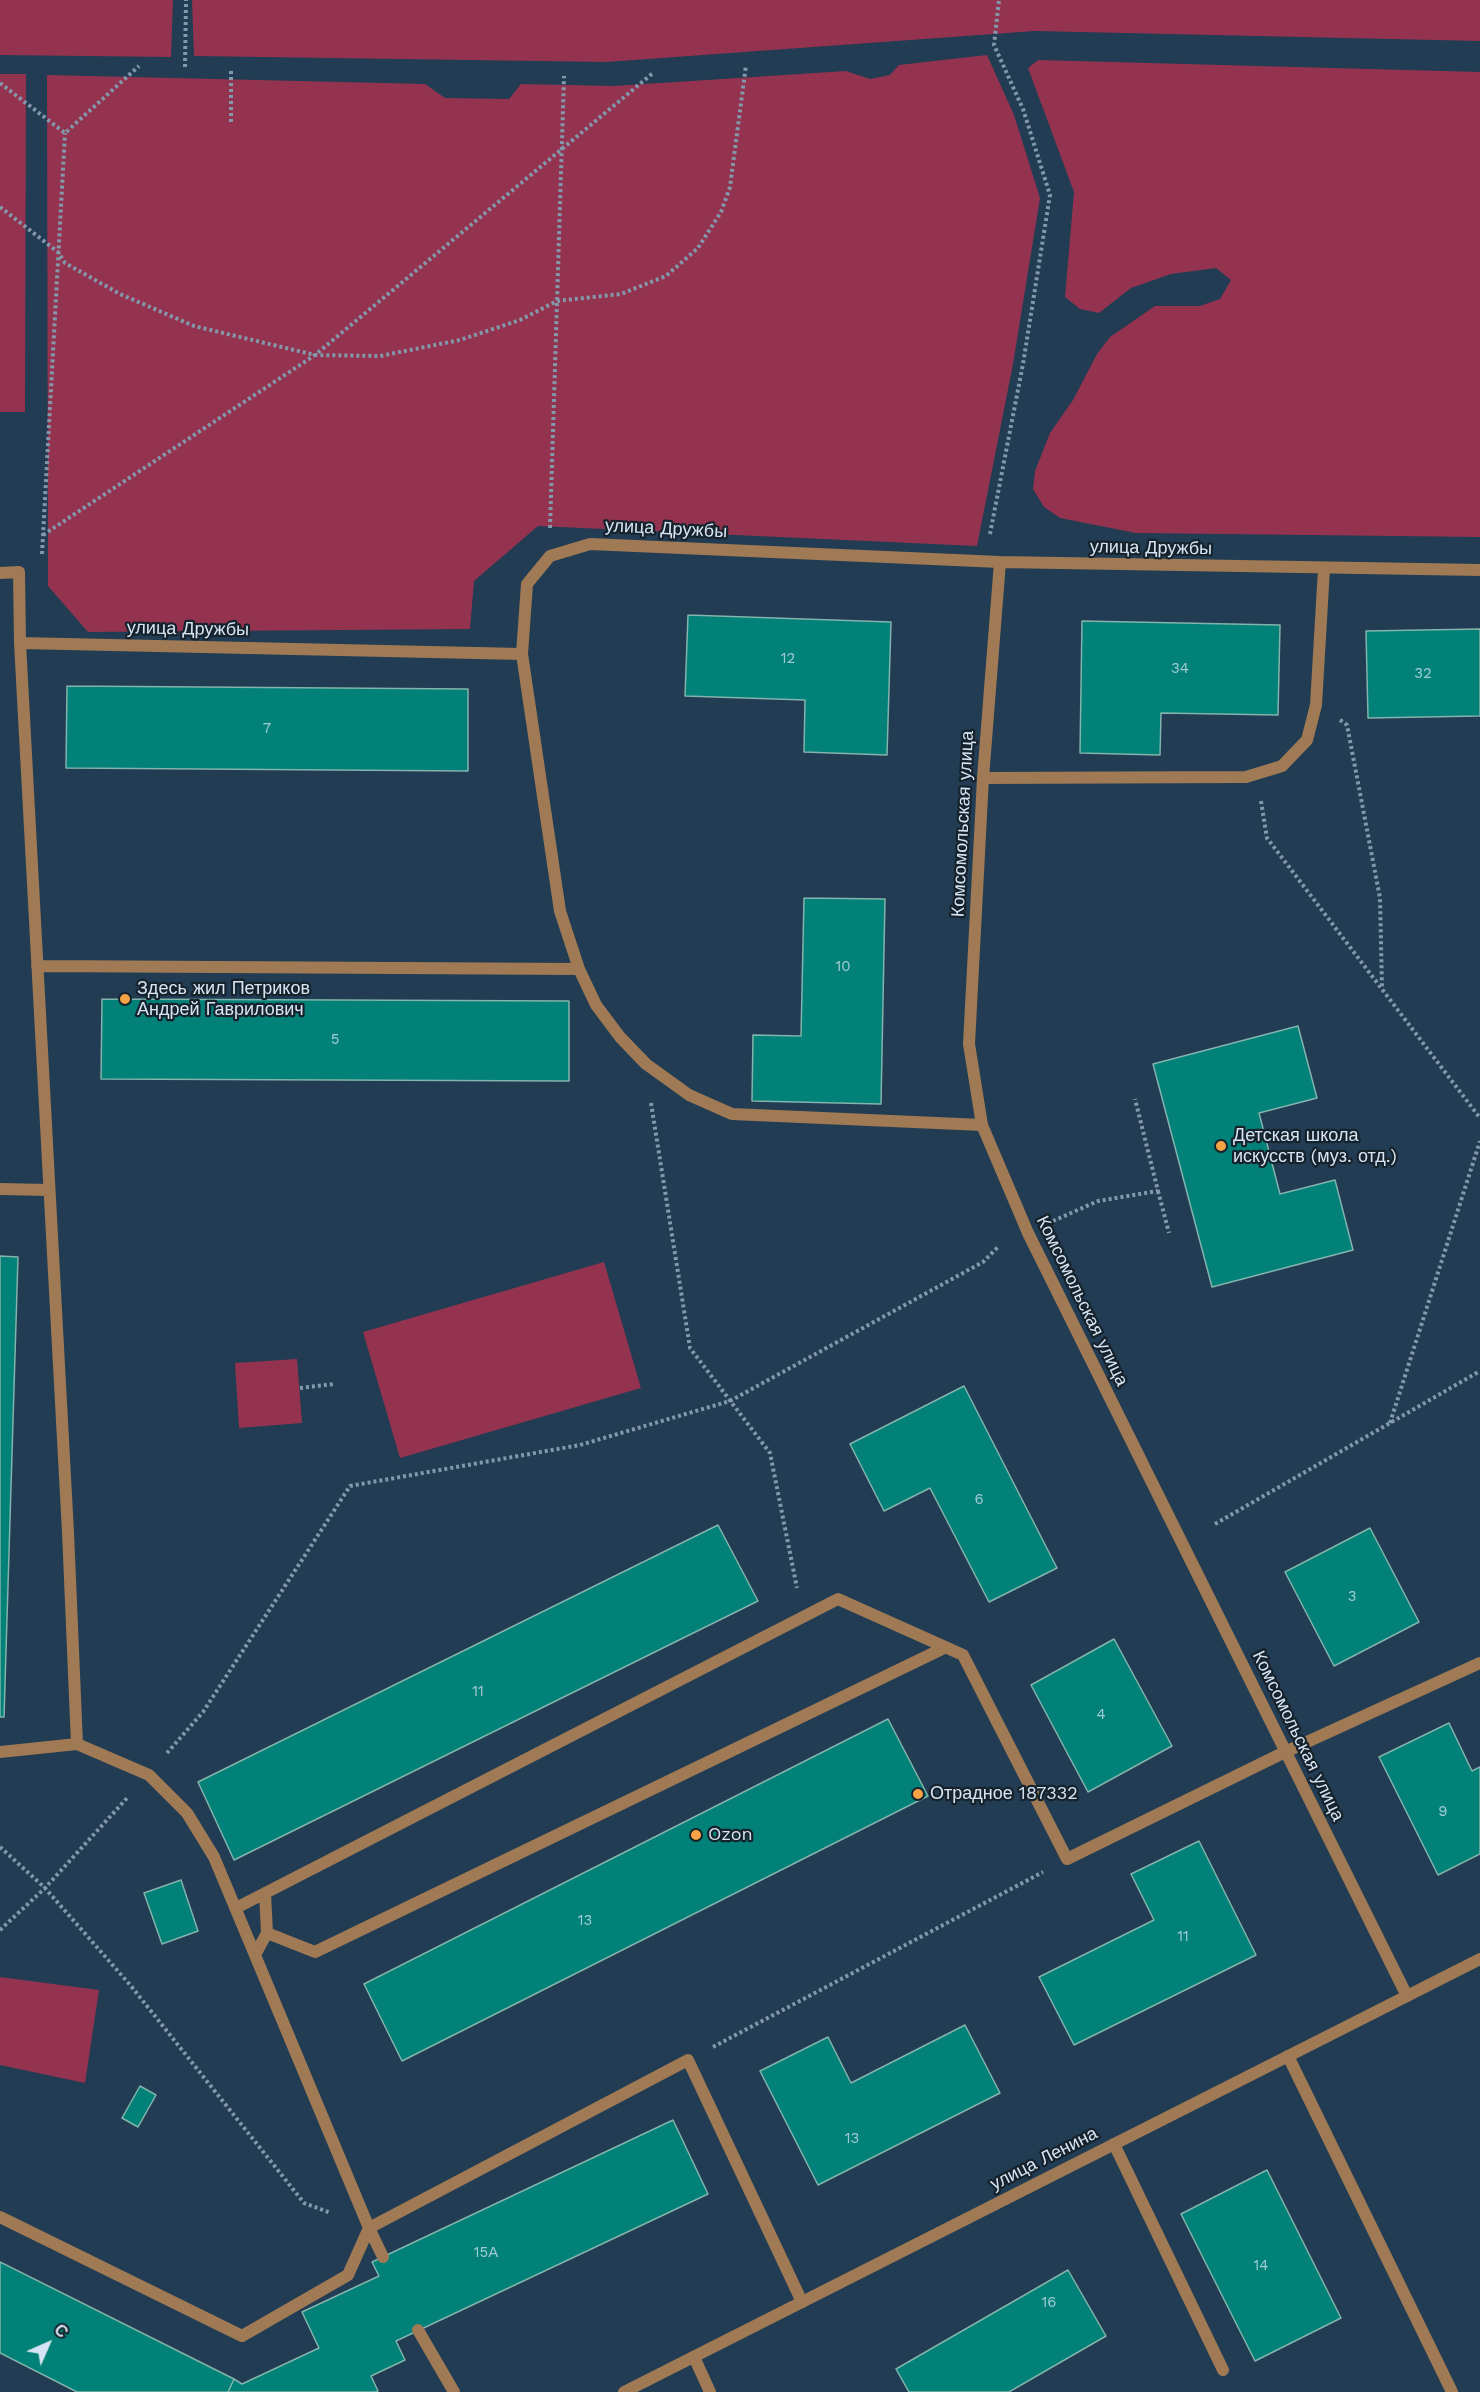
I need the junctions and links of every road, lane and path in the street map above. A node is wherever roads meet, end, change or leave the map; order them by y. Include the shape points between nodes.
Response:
1 (186, 0) edge
2 (999, 0) edge
3 (746, 65) dead end
4 (140, 66) dead end
5 (185, 67) dead end
6 (231, 69) dead end
7 (653, 73) dead end
8 (564, 75) dead end
9 (0, 83) edge
10 (231, 122) dead end
11 (64, 133) junction
12 (562, 149) junction
13 (0, 207) edge
14 (58, 252) junction
15 (557, 301) junction
16 (315, 355) junction
17 (43, 535) junction
18 (550, 556) junction
19 (1000, 562) junction
20 (41, 563) dead end
21 (1324, 569) junction
22 (1480, 570) edge
23 (0, 573) edge
24 (20, 643) junction
25 (522, 654) junction
26 (1317, 705) junction
27 (1256, 774) junction
28 (983, 778) junction
29 (37, 966) junction
30 (579, 969) junction
31 (1382, 989) junction
32 (646, 1064) junction
33 (1136, 1099) dead end
34 (1480, 1118) edge
35 (982, 1125) junction
36 (1480, 1141) edge
37 (0, 1189) edge
38 (49, 1190) junction
39 (1158, 1191) junction
40 (1028, 1233) junction
41 (1169, 1233) dead end
42 (999, 1246) dead end
43 (1480, 1371) edge
44 (334, 1384) dead end
45 (300, 1388) dead end
46 (730, 1401) junction
47 (1390, 1423) junction
48 (1215, 1524) dead end
49 (803, 1617) junction
50 (944, 1648) junction
51 (1480, 1663) edge
52 (77, 1744) junction
53 (0, 1752) edge
54 (1285, 1752) junction
55 (148, 1775) junction
56 (0, 1847) edge
57 (1067, 1859) junction
58 (45, 1888) junction
59 (265, 1893) junction
60 (236, 1908) junction
61 (0, 1930) edge
62 (267, 1933) junction
63 (255, 1955) junction
64 (1480, 1959) edge
65 (1407, 1996) junction
66 (1288, 2056) junction
67 (688, 2060) junction
68 (1114, 2144) junction
69 (0, 2217) edge
70 (369, 2228) junction
71 (383, 2257) dead end
72 (802, 2302) junction
73 (418, 2330) dead end
74 (694, 2356) junction
75 (1223, 2370) dead end
76 (454, 2392) edge
77 (624, 2392) edge
78 (710, 2392) edge
79 (1452, 2392) edge

1 - 5 path
2 - 19 path via 994,45 1023,109 1050,195 990,535
3 - 15 path via 730,187 721,212 698,248 666,276 621,294
4 - 11 path
6 - 10 path
7 - 12 path
8 - 12 path
9 - 11 path
11 - 14 path
12 - 15 path
12 - 16 path
13 - 14 path
14 - 16 path via 65,263 120,294 194,326
14 - 17 path
15 - 16 path via 520,320 460,340 380,356
15 - 18 path
16 - 17 path
17 - 20 path
18 - 19 street, улица Дружбы via 590,544
18 - 25 street via 527,584
19 - 21 street, улица Дружбы
19 - 28 street, Комсомольская улица
21 - 22 street, улица Дружбы
21 - 26 street
23 - 24 street via 19,572
24 - 25 street, улица Дружбы
24 - 29 street
25 - 30 street via 560,911
26 - 27 street via 1306,740 1282,766
26 - 31 path via 1347,725 1380,898
27 - 28 street
27 - 31 path via 1267,838
28 - 35 street, Комсомольская улица via 969,1044
29 - 30 street
29 - 38 street
30 - 32 street via 596,1005
31 - 34 path
32 - 35 street via 689,1095 732,1114
32 - 46 path via 690,1348
33 - 39 path
35 - 40 street, Комсомольская улица
36 - 47 path
37 - 38 street
38 - 52 street
39 - 40 path via 1098,1201
39 - 41 path
40 - 54 street, Комсомольская улица
42 - 46 path via 983,1262
43 - 47 path
44 - 45 path
46 - 49 path via 770,1453
46 - 55 path via 580,1445 350,1486 203,1712
47 - 48 path
49 - 50 street via 838,1599
49 - 59 street
50 - 57 street via 963,1655
50 - 62 street via 315,1952
51 - 54 street
52 - 53 street
52 - 55 street
54 - 57 street
54 - 65 street, Комсомольская улица
55 - 58 path
55 - 60 street via 187,1813 214,1857
56 - 58 path
57 - 67 path
58 - 61 path
58 - 70 path via 131,1986 304,2203
59 - 60 street
59 - 62 street
60 - 63 street
62 - 63 street
63 - 70 street
64 - 65 street, улица Ленина
65 - 66 street, улица Ленина
66 - 68 street, улица Ленина
66 - 79 street
67 - 70 street
67 - 72 street
68 - 72 street, улица Ленина
68 - 75 street
69 - 70 street via 242,2336 348,2276
70 - 71 street
72 - 74 street, улица Ленина
73 - 76 street
74 - 77 street, улица Ленина
74 - 78 street

